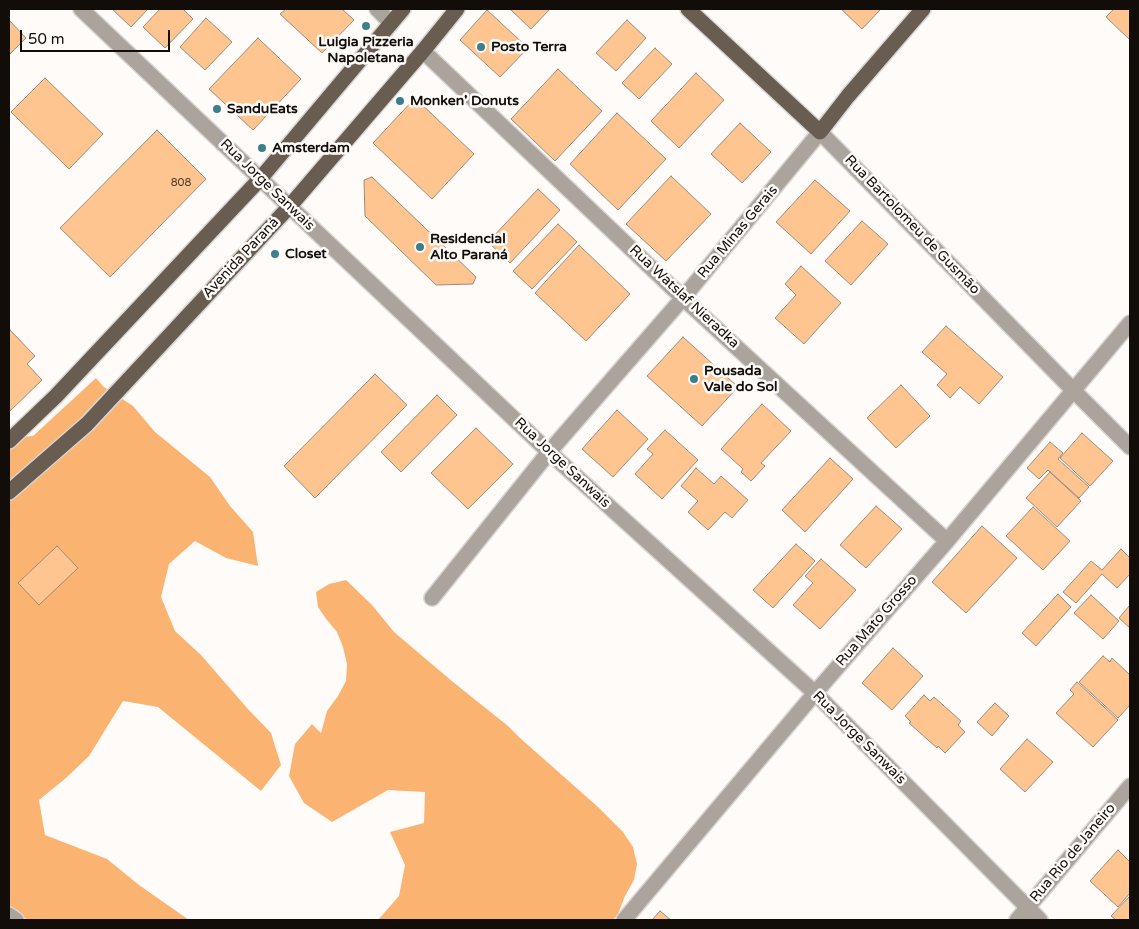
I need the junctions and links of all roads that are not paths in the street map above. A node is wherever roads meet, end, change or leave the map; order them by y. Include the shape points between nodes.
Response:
1 (81, 9) edge
2 (377, 9) edge
3 (403, 9) edge
4 (457, 9) edge
5 (688, 9) edge
6 (923, 9) edge
7 (392, 23) junction
8 (423, 51) junction
9 (820, 132) junction
10 (260, 179) junction
11 (289, 207) junction
12 (683, 298) junction
13 (1130, 323) edge
14 (1074, 390) junction
15 (9, 441) edge
16 (1130, 447) edge
17 (549, 452) junction
18 (9, 492) edge
19 (947, 541) junction
20 (432, 598) dead end
21 (815, 693) junction
22 (1130, 786) edge
23 (1027, 908) junction
24 (9, 915) edge
25 (16, 920) edge
26 (624, 920) edge
27 (1017, 920) edge
28 (1040, 920) edge

1 - 10 street, Rua Jorge Sanwais
2 - 7 street
3 - 7 main road
4 - 8 main road, Avenida Paraná
5 - 9 main road, Rua Bartolomeu de Gusmão
6 - 9 main road, Rua Minas Gerais
7 - 10 main road
8 - 11 main road, Avenida Paraná
8 - 12 street, Rua Watslaf Nieradka
9 - 12 street, Rua Minas Gerais
9 - 14 street, Rua Bartolomeu de Gusmão
10 - 11 street, Rua Jorge Sanwais
10 - 15 main road via 56,396
11 - 17 street, Rua Jorge Sanwais
11 - 18 main road, Avenida Paraná via 87,424
12 - 17 street, Rua Minas Gerais
12 - 19 street, Rua Watslaf Nieradka
13 - 14 street, Rua Mato Grosso
14 - 16 street, Rua Bartolomeu de Gusmão
14 - 19 street, Rua Mato Grosso
17 - 20 street, Rua Minas Gerais
17 - 21 street, Rua Jorge Sanwais
19 - 21 street, Rua Mato Grosso
21 - 23 street, Rua Jorge Sanwais
21 - 26 street, Rua Mato Grosso
22 - 23 street, Rua Rio de Janeiro
23 - 27 street, Rua Rio de Janeiro
23 - 28 street, Rua Jorge Sanwais
24 - 25 street

